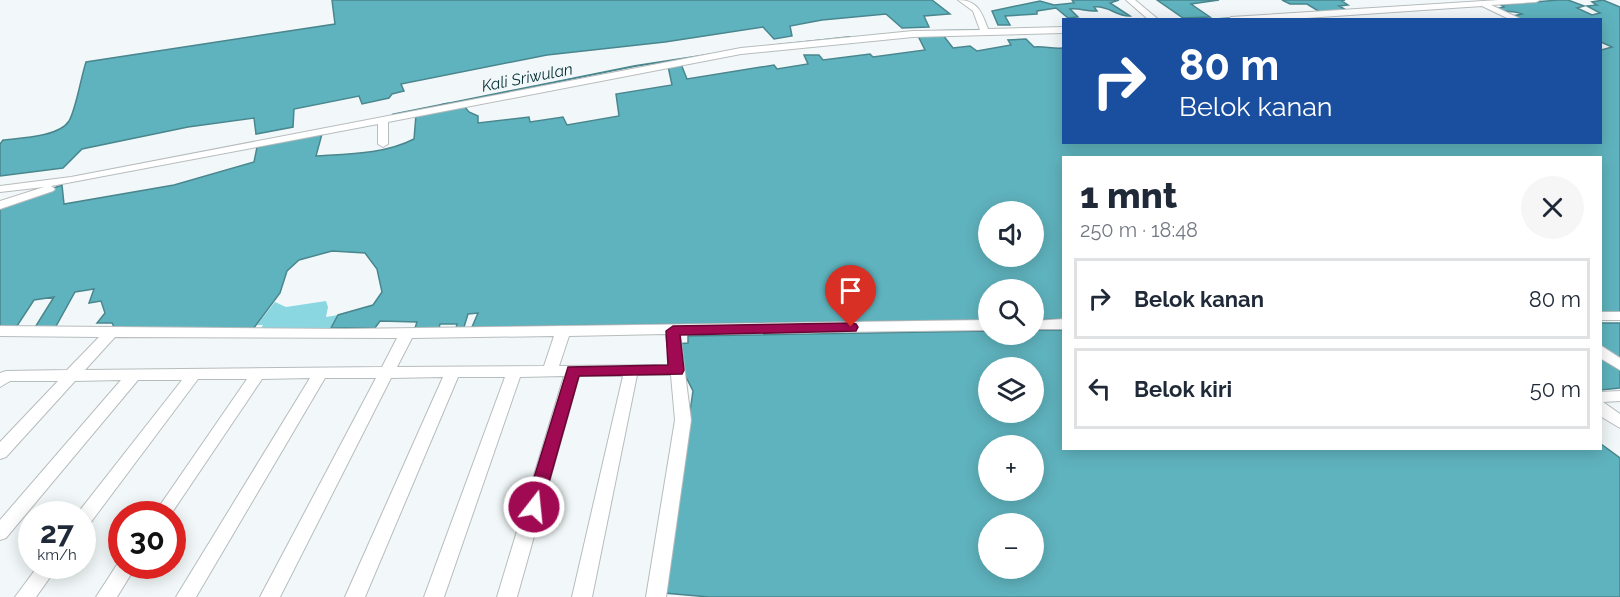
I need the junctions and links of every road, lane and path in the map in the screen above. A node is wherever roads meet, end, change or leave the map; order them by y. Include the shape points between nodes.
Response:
1 (962, 0) edge
2 (1130, 0) edge
3 (1383, 0) edge
4 (1536, 0) edge
5 (1481, 4) junction
6 (1402, 10) junction
7 (1152, 18) edge
8 (1265, 18) edge
9 (1514, 18) edge
10 (1062, 30) edge
11 (985, 32) junction
12 (382, 119) junction
13 (383, 144) dead end
14 (71, 180) junction
15 (0, 189) edge
16 (0, 204) edge
17 (1602, 316) edge
18 (1620, 316) edge
19 (1062, 324) edge
20 (978, 325) edge
21 (1044, 325) edge
22 (0, 331) edge
23 (112, 331) junction
24 (563, 331) junction
25 (673, 331) junction
26 (407, 333) junction
27 (1602, 352) edge
28 (1620, 365) edge
29 (676, 370) junction
30 (550, 371) junction
31 (573, 371) junction
32 (631, 371) junction
33 (453, 372) junction
34 (514, 372) junction
35 (321, 373) junction
36 (388, 373) junction
37 (194, 374) junction
38 (258, 374) junction
39 (72, 375) junction
40 (134, 375) junction
41 (0, 382) edge
42 (1620, 396) edge
43 (1602, 397) edge
44 (1602, 408) edge
45 (1620, 422) edge
46 (0, 453) edge
47 (171, 501) edge
48 (96, 503) edge
49 (0, 533) edge
50 (39, 579) edge
51 (118, 579) edge
52 (25, 597) edge
53 (106, 597) edge
54 (186, 597) edge
55 (270, 597) edge
56 (355, 597) edge
57 (434, 597) edge
58 (507, 597) edge
59 (582, 597) edge
60 (656, 597) edge

1 - 11 street via 977,10
2 - 7 street
3 - 6 street
4 - 5 street
5 - 6 street
5 - 9 street
6 - 8 street
10 - 11 street
11 - 12 street via 914,34 741,51
12 - 13 street
12 - 14 street
14 - 15 street
14 - 16 street
17 - 18 street
19 - 21 street
20 - 25 street
22 - 23 street
23 - 26 street
23 - 39 street
24 - 25 street
24 - 26 street
24 - 30 street
25 - 29 street
26 - 36 street
27 - 28 street
29 - 32 street
29 - 60 street via 683,393 682,420
30 - 31 street
30 - 34 street
31 - 32 street
31 - 58 street
32 - 59 street
33 - 34 street
33 - 36 street
33 - 56 street
34 - 57 street
35 - 36 street
35 - 38 street
35 - 54 street
36 - 55 street
37 - 38 street
37 - 40 street
37 - 48 street
38 - 47 street
39 - 40 street
39 - 41 street via 6,376
39 - 46 street
40 - 49 street
42 - 43 street
44 - 45 street
50 - 52 street
51 - 53 street

